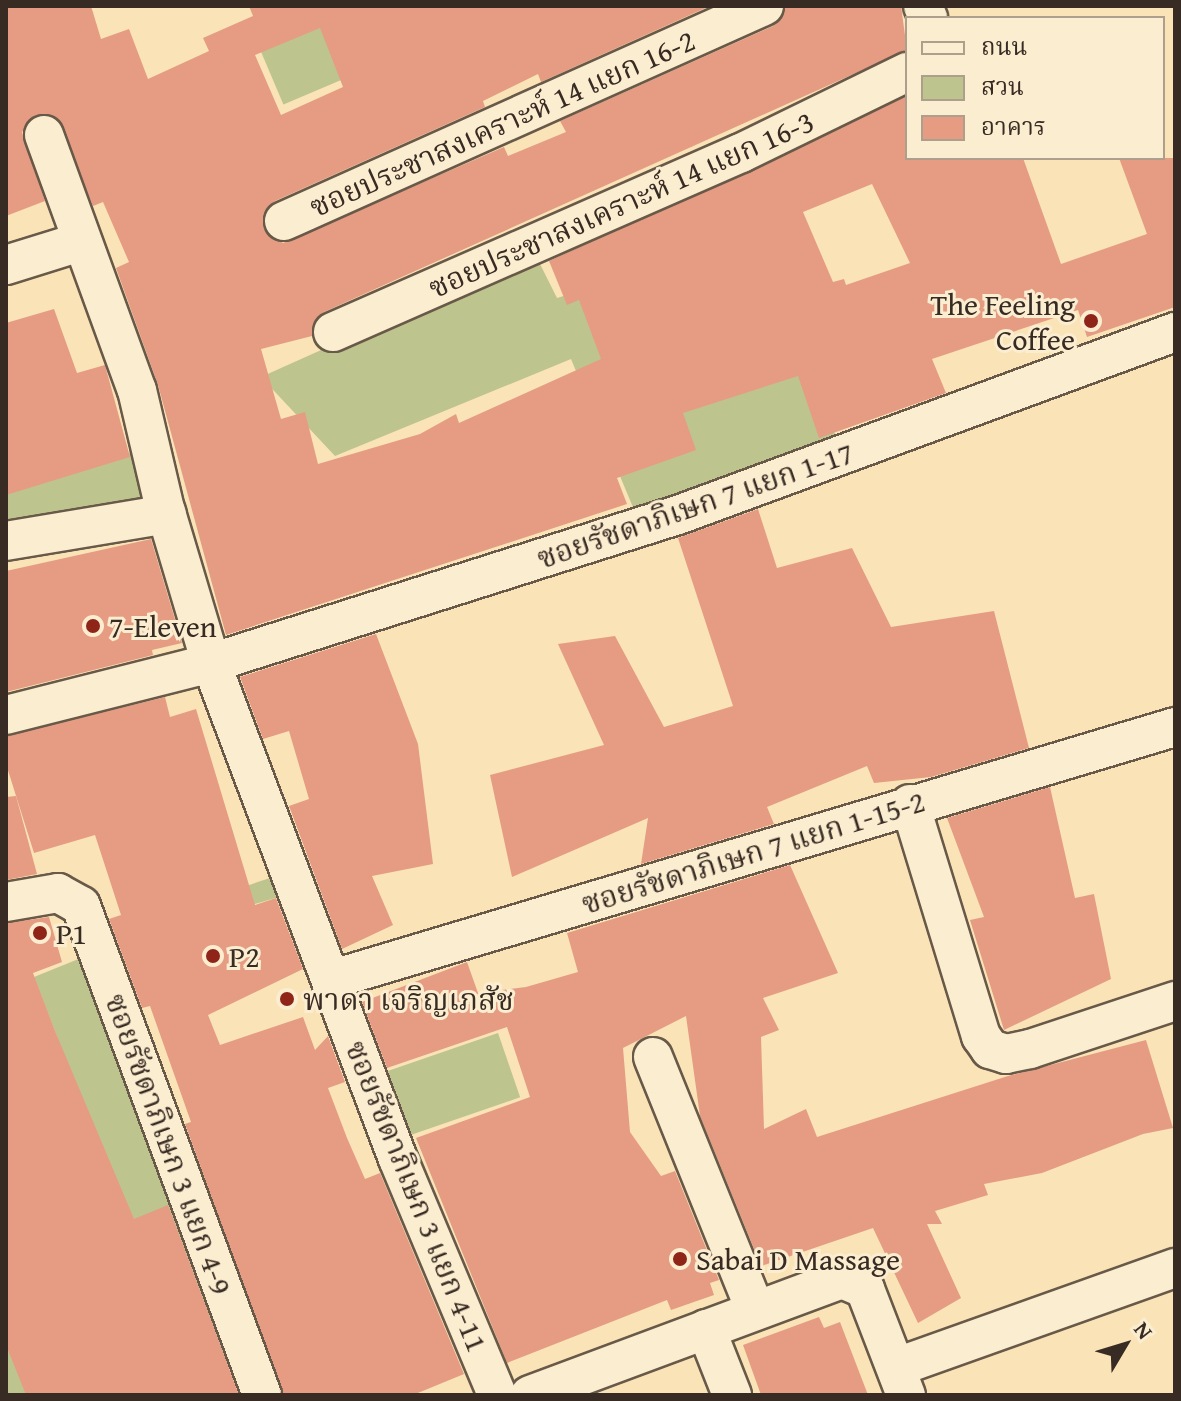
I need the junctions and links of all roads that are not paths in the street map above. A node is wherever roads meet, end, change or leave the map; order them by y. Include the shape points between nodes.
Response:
1 (764, 6) edge
2 (905, 73) edge
3 (44, 135) dead end
4 (284, 221) dead end
5 (80, 242) junction
6 (6, 265) edge
7 (333, 332) dead end
8 (1175, 332) edge
9 (167, 514) junction
10 (6, 541) edge
11 (211, 663) junction
12 (6, 715) edge
13 (1175, 727) edge
14 (910, 804) junction
15 (6, 902) edge
16 (333, 979) junction
17 (1175, 1001) edge
18 (653, 1057) dead end
19 (1175, 1268) edge
20 (755, 1309) junction
21 (706, 1329) junction
22 (902, 1381) edge
23 (262, 1395) edge
24 (497, 1395) edge
25 (530, 1395) edge
26 (732, 1395) edge

1 - 4 street, ซอยประชาสงเคราะห์ 14 แยก 16-2
2 - 7 street, ซอยประชาสงเคราะห์ 14 แยก 16-3 via 741,153
3 - 5 street, ซอยรัชดาภิเษก 3 แยก 4-11
5 - 6 street
5 - 9 street, ซอยรัชดาภิเษก 3 แยก 4-11 via 137,390
8 - 11 street, ซอยรัชดาภิเษก 7 แยก 1-17 via 678,515
9 - 10 street
9 - 11 street, ซอยรัชดาภิเษก 3 แยก 4-11
11 - 12 street, ซอยรัชดาภิเษก 7 แยก 1-17
11 - 16 street, ซอยรัชดาภิเษก 3 แยก 4-11
13 - 14 street, ซอยรัชดาภิเษก 7 แยก 1-15-2
14 - 16 street, ซอยรัชดาภิเษก 7 แยก 1-15-2
14 - 17 street via 981,1036 990,1049 1006,1054 1030,1049
15 - 23 street, ซอยรัชดาภิเษก 3 แยก 4-9 via 45,894 71,897 81,906
16 - 24 street, ซอยรัชดาภิเษก 3 แยก 4-11 via 398,1159
18 - 20 street
19 - 22 street
20 - 21 street
20 - 22 street via 833,1280 851,1279 865,1289
21 - 25 street
21 - 26 street

